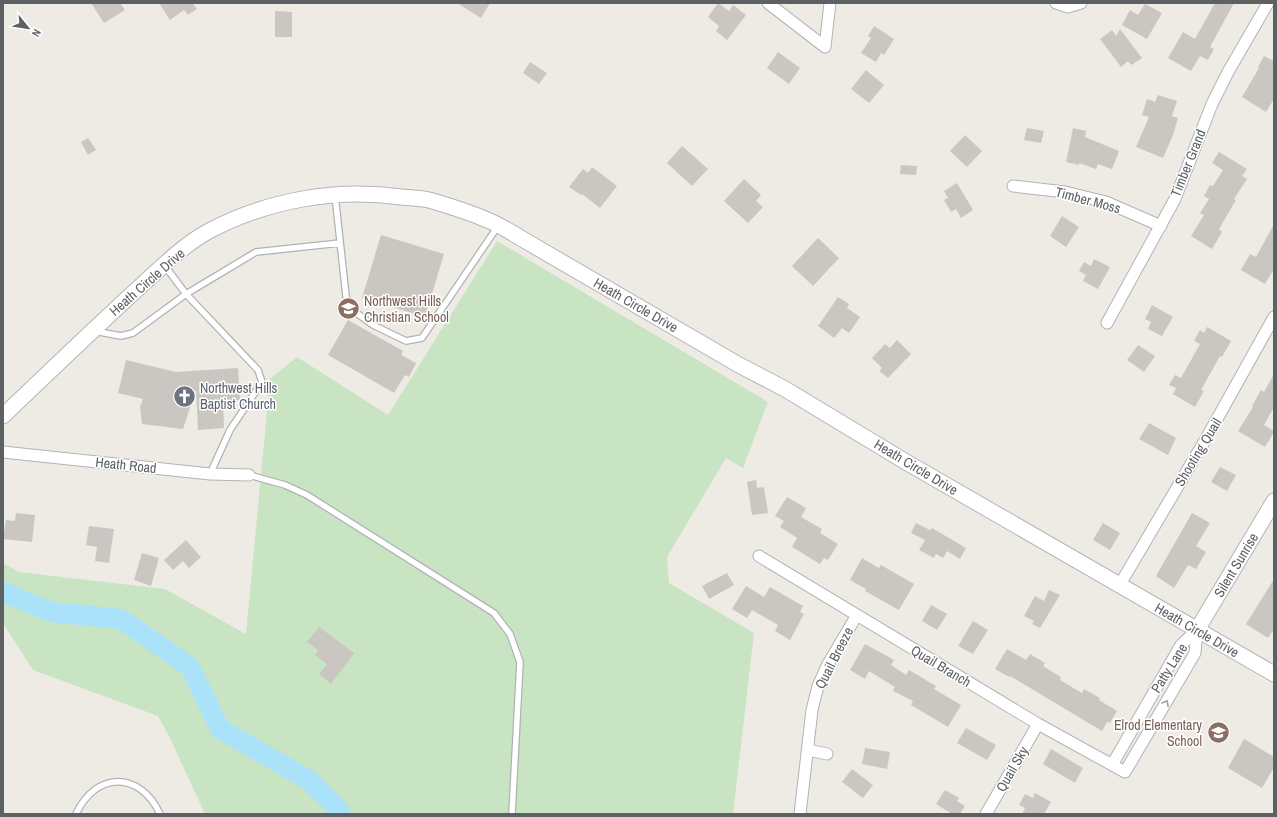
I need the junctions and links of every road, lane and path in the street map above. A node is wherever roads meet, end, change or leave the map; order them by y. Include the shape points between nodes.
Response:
1 (768, 3) edge
2 (830, 3) edge
3 (1056, 3) edge
4 (1081, 3) edge
5 (1268, 3) edge
6 (1013, 186) dead end
7 (335, 195) junction
8 (498, 225) junction
9 (1161, 226) junction
10 (340, 243) junction
11 (164, 264) junction
12 (186, 294) junction
13 (1274, 317) edge
14 (1107, 323) dead end
15 (92, 331) junction
16 (3, 416) edge
17 (3, 452) edge
18 (210, 474) junction
19 (249, 474) joint
20 (1274, 501) edge
21 (759, 556) dead end
22 (1119, 586) junction
23 (857, 615) junction
24 (1197, 630) junction
25 (1274, 674) edge
26 (1038, 724) junction
27 (808, 750) junction
28 (827, 754) dead end
29 (1112, 765) junction
30 (1125, 772) joint
31 (76, 814) edge
32 (160, 814) edge
33 (512, 814) edge
34 (800, 814) edge
35 (986, 814) edge

1 - 2 street via 825,47
3 - 4 street via 1068,7
5 - 9 street, Timber Grand via 1212,104 1175,199
6 - 9 street, Timber Moss via 1065,192 1106,202
7 - 8 street, Heath Circle Drive via 383,194 427,200 462,210
7 - 10 lane
7 - 11 street, Heath Circle Drive via 313,196 246,215 209,231
8 - 10 lane via 422,338 406,341 372,325 351,309 346,296
8 - 22 street, Heath Circle Drive via 785,389
9 - 14 street, Timber Grand
10 - 12 lane via 256,252
11 - 12 lane
11 - 15 street, Heath Circle Drive
12 - 15 lane via 133,334 121,336
12 - 18 lane via 258,370 262,382 230,430
13 - 22 street, Shooting Quail
15 - 16 street, Heath Circle Drive
17 - 18 street, Heath Road
18 - 19 street, Heath Road
19 - 33 lane via 285,485 307,496 494,613 510,634 520,662
20 - 24 street, Silent Sunrise
21 - 23 street, Quail Branch
22 - 24 street, Heath Circle Drive
23 - 26 street, Quail Branch
23 - 27 street, Quail Breeze via 818,686 812,710
24 - 25 street, Heath Circle Drive
24 - 29 street, Patty Lane via 1181,645
30 -> 24 street, Patty Lane via 1195,654
26 - 29 street, Quail Branch
26 - 35 street, Quail Sky
27 - 28 street
27 - 34 street, Quail Breeze
29 - 30 street, Quail Branch
31 - 32 lane via 91,793 118,781 133,784 144,790

